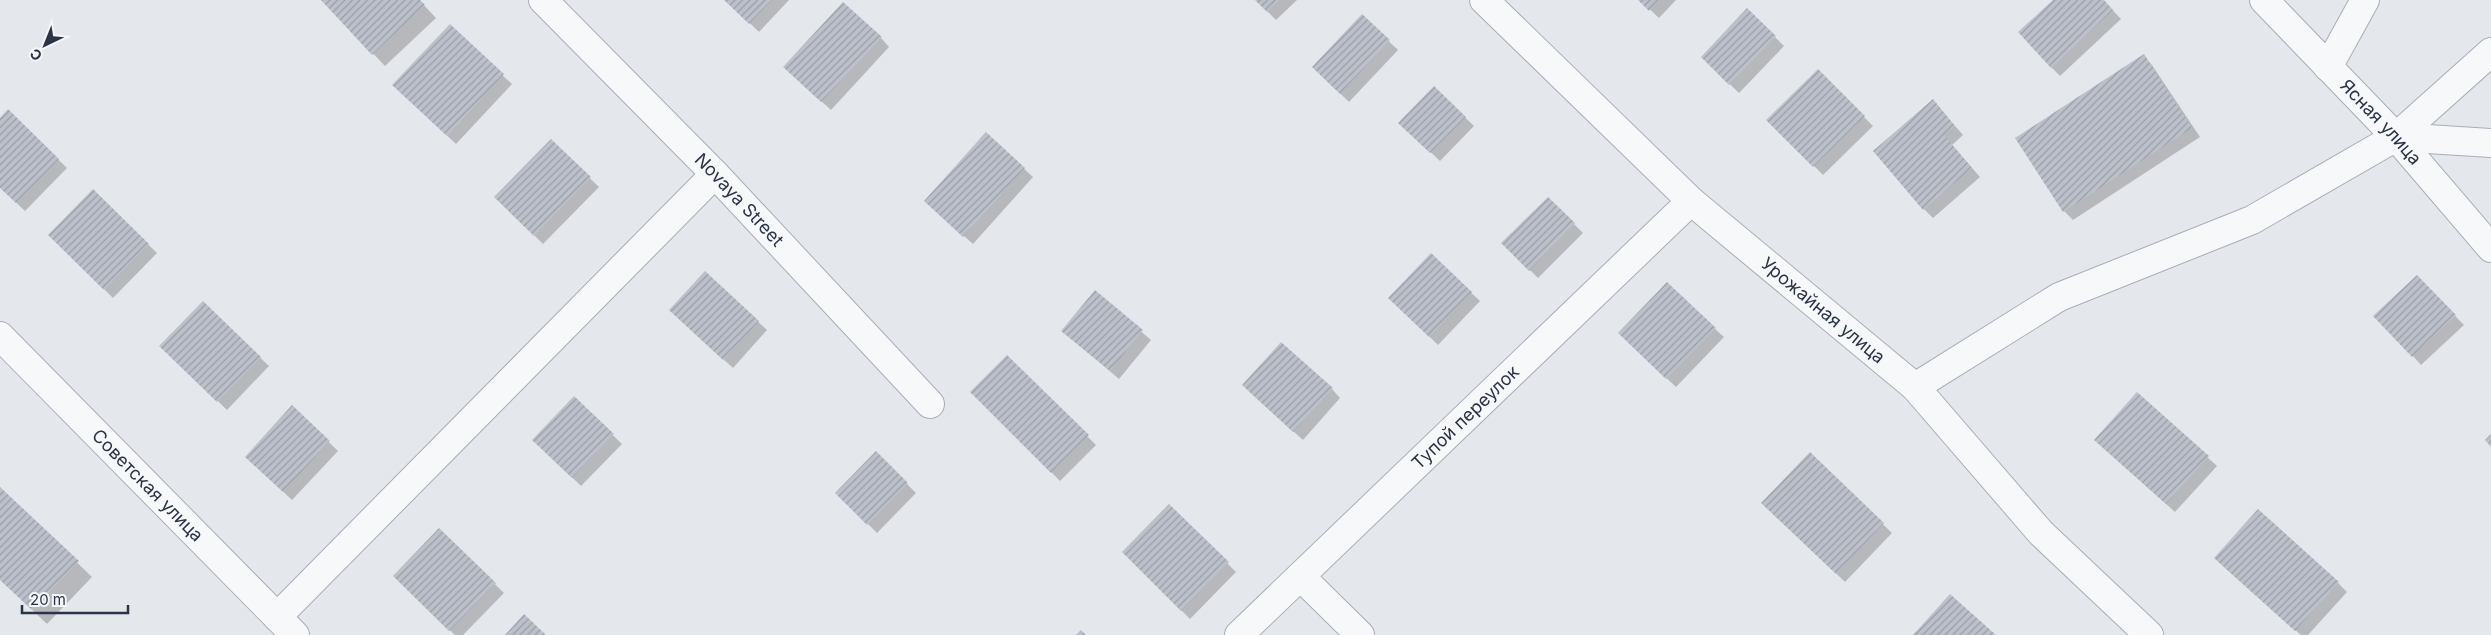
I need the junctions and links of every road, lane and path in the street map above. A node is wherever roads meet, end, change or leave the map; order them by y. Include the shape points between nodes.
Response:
1 (543, 0) edge
2 (1484, 0) edge
3 (2264, 0) edge
4 (2365, 0) edge
5 (2491, 52) edge
6 (2328, 66) junction
7 (2396, 137) junction
8 (2491, 142) edge
9 (715, 174) junction
10 (1691, 201) junction
11 (2491, 248) edge
12 (0, 336) edge
13 (1916, 387) junction
14 (930, 404) dead end
15 (1301, 577) junction
16 (286, 626) edge
17 (1239, 635) edge
18 (1360, 635) edge
19 (2149, 635) edge

1 - 9 street, Novaya Street
2 - 10 street, Урожайная улица
3 - 6 street, Ясная улица
4 - 6 street
5 - 7 street
6 - 7 street, Ясная улица
7 - 8 street
7 - 11 street, Ясная улица
7 - 13 street via 2252,220 2059,297
9 - 14 street, Novaya Street
9 - 16 street
10 - 13 street, Урожайная улица
10 - 15 street, Тупой переулок
12 - 16 street, Советская улица
13 - 19 street, Урожайная улица via 2042,533
15 - 17 street, Тупой переулок
15 - 18 street

